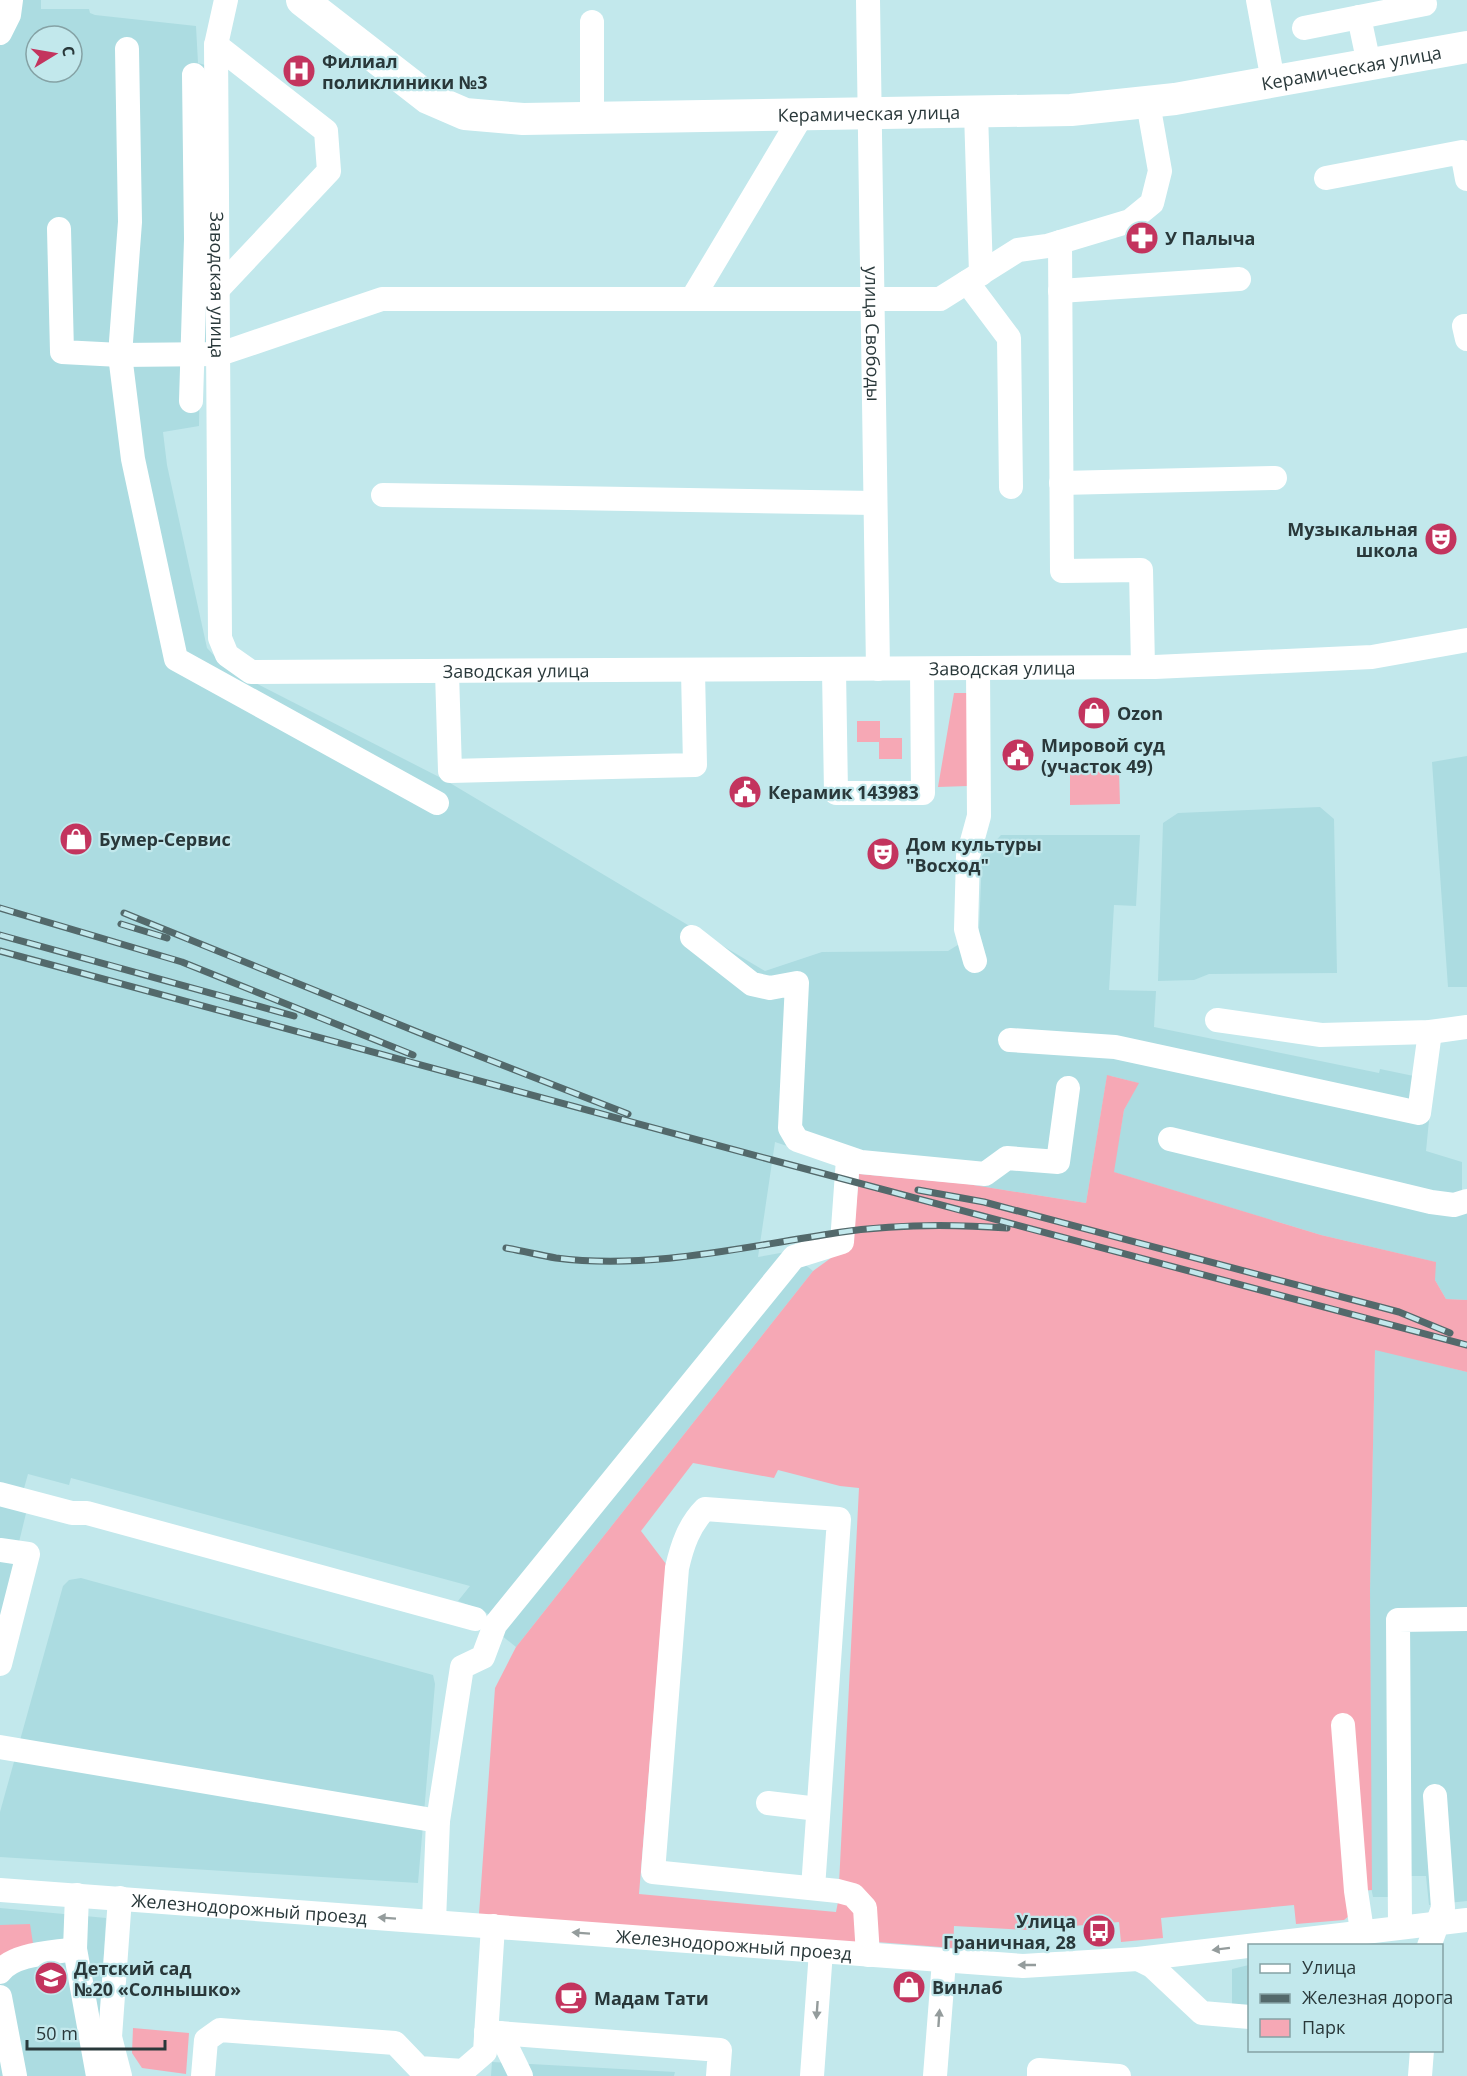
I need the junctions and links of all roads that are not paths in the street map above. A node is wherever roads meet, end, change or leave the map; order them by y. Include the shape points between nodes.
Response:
1 (11, 0) edge
2 (226, 0) edge
3 (302, 0) edge
4 (868, 0) edge
5 (1258, 0) edge
6 (1425, 4) dead end
7 (1359, 17) junction
8 (592, 22) dead end
9 (1304, 28) dead end
10 (0, 33) edge
11 (216, 45) junction
12 (1467, 47) edge
13 (127, 49) dead end
14 (1369, 64) junction
15 (194, 75) dead end
16 (1273, 81) junction
17 (1148, 103) junction
18 (976, 112) junction
19 (870, 114) junction
20 (802, 115) junction
21 (592, 118) junction
22 (1326, 178) dead end
23 (1467, 179) edge
24 (59, 229) dead end
25 (1060, 242) junction
26 (974, 278) junction
27 (1239, 279) dead end
28 (219, 288) junction
29 (1060, 291) junction
30 (692, 299) junction
31 (872, 299) junction
32 (1467, 326) edge
33 (1467, 339) edge
34 (220, 354) junction
35 (120, 355) junction
36 (191, 355) junction
37 (191, 401) dead end
38 (1275, 478) dead end
39 (1061, 483) junction
40 (1011, 487) dead end
41 (383, 495) dead end
42 (875, 502) junction
43 (1467, 640) edge
44 (1143, 668) junction
45 (878, 669) junction
46 (922, 669) junction
47 (978, 669) junction
48 (693, 670) junction
49 (834, 670) junction
50 (447, 672) junction
51 (437, 803) dead end
52 (693, 937) dead end
53 (975, 961) dead end
54 (1216, 1020) dead end
55 (1467, 1027) edge
56 (1430, 1032) junction
57 (1010, 1040) dead end
58 (1068, 1088) dead end
59 (1170, 1138) dead end
60 (848, 1159) junction
61 (1467, 1201) edge
62 (1, 1499) edge
63 (0, 1550) edge
64 (476, 1619) dead end
65 (1467, 1619) edge
66 (0, 1664) edge
67 (1343, 1725) dead end
68 (0, 1747) edge
69 (1435, 1796) dead end
70 (768, 1803) dead end
71 (818, 1809) junction
72 (438, 1821) junction
73 (813, 1888) junction
74 (0, 1890) edge
75 (77, 1895) junction
76 (120, 1899) junction
77 (1467, 1920) edge
78 (434, 1921) junction
79 (493, 1926) junction
80 (1362, 1931) junction
81 (1423, 1933) edge
82 (1258, 1944) edge
83 (1248, 1945) edge
84 (75, 1949) junction
85 (821, 1951) junction
86 (868, 1955) junction
87 (1138, 1959) junction
88 (944, 1961) junction
89 (0, 1972) edge
90 (0, 1997) edge
91 (1248, 2016) edge
92 (493, 2032) junction
93 (1422, 2052) edge
94 (437, 2073) edge
95 (1084, 2075) edge
96 (15, 2076) edge
97 (98, 2076) edge
98 (120, 2076) edge
99 (203, 2076) edge
100 (520, 2076) edge
101 (718, 2076) edge
102 (812, 2076) edge
103 (935, 2076) edge
104 (1039, 2076) edge
105 (1119, 2076) edge
106 (1420, 2076) edge

1 - 10 street
2 - 11 street, Заводская улица
3 - 21 main road, Керамическая улица via 406,83 446,107 489,117
4 - 19 street, улица Свободы
5 - 16 street
6 - 7 street
7 - 9 street
7 - 14 street
8 - 21 street
11 - 28 street, Заводская улица
11 - 28 street via 327,131 329,171
12 - 14 main road, Керамическая улица
13 - 35 street via 130,222
14 - 16 main road, Керамическая улица
15 - 36 street via 196,239
16 - 17 main road, Керамическая улица
17 - 18 main road, Керамическая улица
17 - 25 street via 1160,171 1152,203 1130,221
18 - 19 main road, Керамическая улица
18 - 26 street
19 - 20 main road, Керамическая улица
19 - 31 street, улица Свободы
20 - 21 main road, Керамическая улица
20 - 30 street
22 - 23 street via 1462,152
24 - 35 street via 62,351
25 - 26 street via 1018,250
25 - 29 street
26 - 31 street via 940,299
26 - 40 street via 1009,338
27 - 29 street
28 - 34 street, Заводская улица
29 - 39 street
30 - 31 street
30 - 34 street via 382,298
31 - 42 street, улица Свободы
32 - 33 street
34 - 36 street
34 - 50 street, Заводская улица via 220,638 227,655 260,674
35 - 36 street
35 - 51 street via 133,459 176,659
36 - 37 street
38 - 39 street
39 - 44 street via 1062,571 1141,570
41 - 42 street
42 - 45 street, улица Свободы
43 - 44 street, Заводская улица via 1372,657
44 - 47 street, Заводская улица
45 - 46 street, Заводская улица
45 - 49 street, Заводская улица
46 - 47 street, Заводская улица
46 - 49 street via 923,793 836,793
47 - 53 street via 979,816 968,856 966,929
48 - 49 street, Заводская улица
48 - 50 street, Заводская улица
48 - 50 street via 695,765 450,771
52 - 60 street via 752,984 770,988 797,983 790,1128 797,1140
54 - 56 street via 1321,1035
55 - 56 street
56 - 57 street via 1419,1113 1115,1047
58 - 60 street via 1058,1162 1007,1158 985,1174
59 - 61 street via 1431,1202 1454,1205
60 - 72 street via 842,1242 794,1257 495,1626 483,1657 462,1667
62 - 64 street via 98,1516
63 - 66 street via 28,1554
65 - 81 street via 1398,1620 1399,1894 1402,1905
67 - 80 street
68 - 72 street
69 - 81 street via 1443,1908
70 - 71 street
71 - 73 street
71 - 73 street via 839,1519 705,1509 681,1546 677,1568 653,1872
72 - 78 street
73 - 86 street via 846,1893 860,1901 867,1918
74 - 75 street, Железнодорожный проезд
75 - 76 street, Железнодорожный проезд
75 - 84 street
78 -> 76 street, Железнодорожный проезд
76 - 98 street via 110,2037
77 - 81 street, Железнодорожный проезд
78 - 79 street, Железнодорожный проезд
85 -> 79 street, Железнодорожный проезд
79 - 92 street
80 - 81 street, Железнодорожный проезд
80 -> 82 street, Железнодорожный проезд
83 -> 87 street, Железнодорожный проезд
84 - 89 street via 16,1961
84 - 97 street
85 - 86 street, Железнодорожный проезд
85 -> 102 street
86 - 88 street, Железнодорожный проезд
87 -> 88 street, Железнодорожный проезд via 1023,1966
87 - 91 street via 1152,1966 1202,2013
103 -> 88 street
90 - 96 street
92 - 94 street via 485,2052 463,2071
92 - 100 street
92 - 101 street via 720,2050
93 - 106 street
94 - 99 street via 418,2068 395,2043 220,2030 206,2040
95 - 104 street via 1039,2070
95 - 105 street

